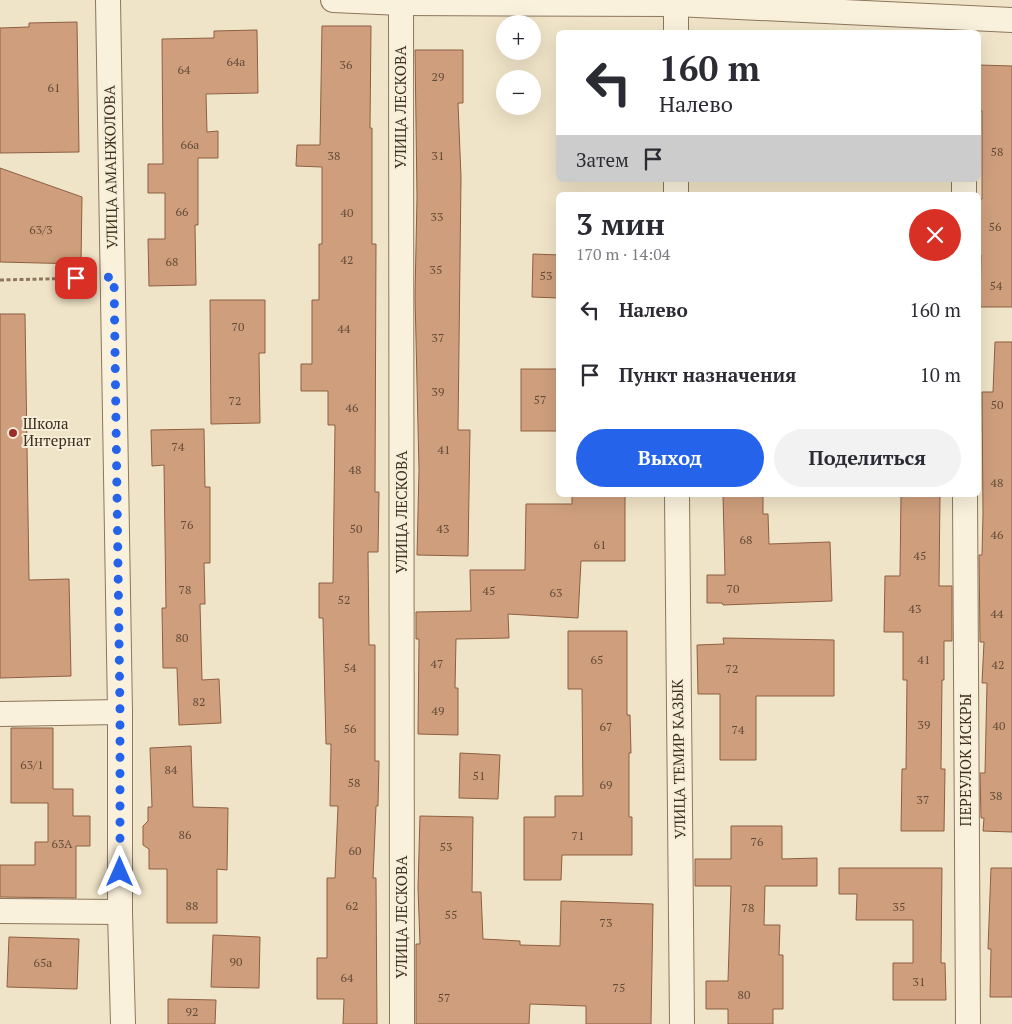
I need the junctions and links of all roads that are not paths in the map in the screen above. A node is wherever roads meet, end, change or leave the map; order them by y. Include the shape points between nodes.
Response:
1 (108, 0) edge
2 (333, 0) edge
3 (401, 1) edge
4 (676, 2) edge
5 (963, 17) edge
6 (1012, 20) edge
7 (676, 30) edge
8 (677, 497) edge
9 (965, 497) edge
10 (120, 712) junction
11 (0, 714) edge
12 (0, 910) edge
13 (120, 912) junction
14 (123, 1024) edge
15 (402, 1024) edge
16 (682, 1024) edge
17 (968, 1024) edge

1 - 10 street, УЛИЦА АМАНЖОЛОВА
2 - 3 street
3 - 4 street
3 - 15 street, УЛИЦА ЛЕСКОВА
4 - 5 street
4 - 7 street
5 - 6 street
8 - 16 street, УЛИЦА ТЕМИР КАЗЫК
9 - 17 street, ПЕРЕУЛОК ИСКРЫ
10 - 11 street
10 - 13 street, УЛИЦА АМАНЖОЛОВА
12 - 13 street
13 - 14 street, УЛИЦА АМАНЖОЛОВА

